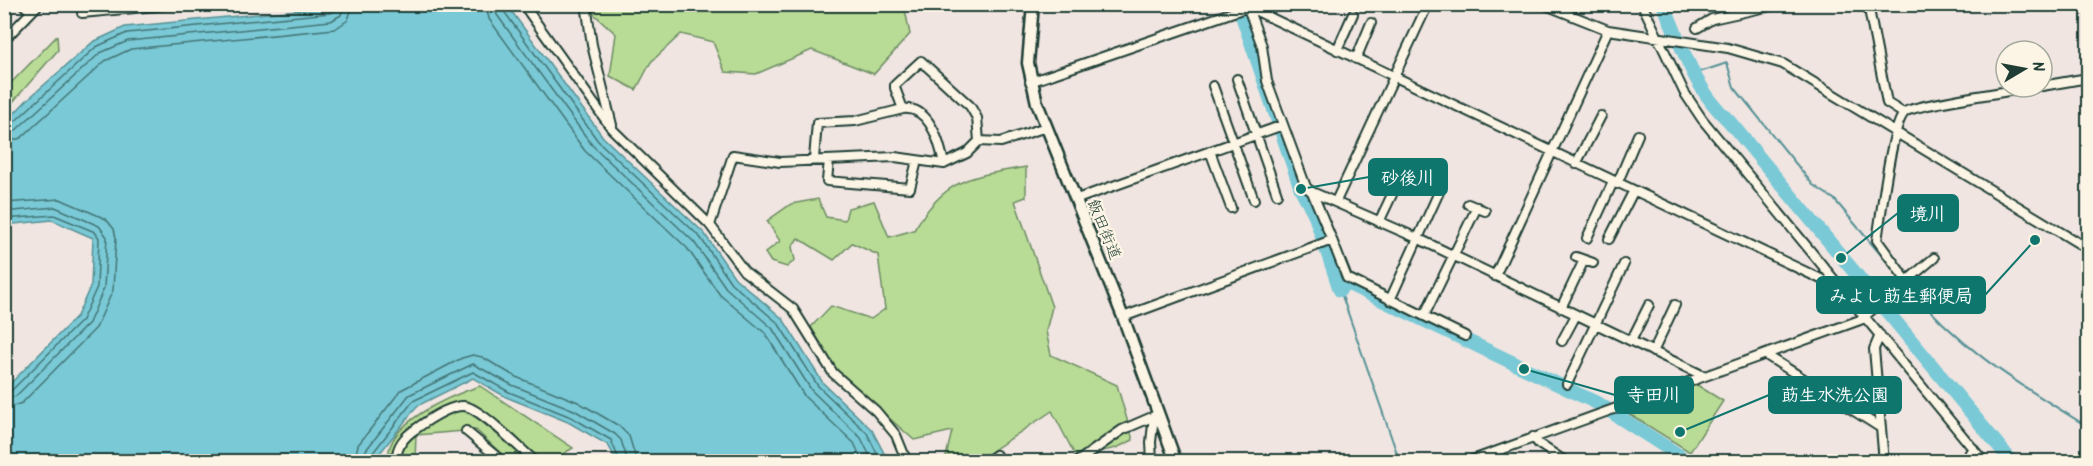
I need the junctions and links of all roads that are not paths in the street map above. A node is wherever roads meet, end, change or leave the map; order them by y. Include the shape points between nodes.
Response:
1 (23, 4) edge
2 (39, 4) edge
3 (84, 4) edge
4 (177, 4) edge
5 (523, 4) edge
6 (586, 4) edge
7 (1428, 4) edge
8 (1543, 4) edge
9 (1642, 4) edge
10 (1780, 4) edge
11 (1868, 4) edge
12 (1031, 5) edge
13 (1246, 6) edge
14 (31, 12) junction
15 (1353, 14) dead end
16 (1371, 23) dead end
17 (1697, 28) dead end
18 (1608, 30) junction
19 (1656, 37) junction
20 (4, 40) edge
21 (1337, 50) junction
22 (1356, 59) junction
23 (1394, 77) junction
24 (2088, 78) edge
25 (1237, 79) dead end
26 (1030, 82) junction
27 (2054, 84) edge
28 (1213, 86) dead end
29 (1994, 94) edge
30 (903, 109) junction
31 (1903, 113) junction
32 (1601, 116) dead end
33 (1282, 125) junction
34 (1046, 127) junction
35 (612, 129) junction
36 (1895, 132) junction
37 (1255, 135) junction
38 (1638, 135) dead end
39 (980, 141) junction
40 (1235, 142) junction
41 (1210, 151) junction
42 (1551, 152) junction
43 (814, 159) junction
44 (829, 160) junction
45 (917, 161) junction
46 (944, 164) junction
47 (1576, 164) junction
48 (1615, 183) junction
49 (1397, 184) dead end
50 (1312, 192) junction
51 (1438, 192) dead end
52 (1634, 192) junction
53 (1277, 194) dead end
54 (1077, 200) junction
55 (1254, 200) dead end
56 (1336, 201) junction
57 (1468, 204) dead end
58 (1477, 207) junction
59 (1231, 208) dead end
60 (1485, 211) dead end
61 (1378, 222) junction
62 (710, 225) junction
63 (1417, 238) junction
64 (1587, 238) dead end
65 (1609, 239) dead end
66 (1330, 241) junction
67 (2088, 249) edge
68 (1453, 256) junction
69 (1576, 257) dead end
70 (1934, 258) dead end
71 (1584, 260) junction
72 (1593, 263) dead end
73 (1624, 264) dead end
74 (1495, 276) junction
75 (1907, 281) junction
76 (1842, 289) junction
77 (1390, 300) junction
78 (1649, 305) dead end
79 (1675, 305) dead end
80 (1561, 308) junction
81 (1576, 315) junction
82 (1424, 316) junction
83 (1123, 317) junction
84 (1865, 317) junction
85 (1597, 325) junction
86 (1880, 335) junction
87 (1465, 336) dead end
88 (1562, 341) dead end
89 (1631, 341) junction
90 (1653, 352) junction
91 (1766, 355) junction
92 (1704, 376) junction
93 (1567, 384) dead end
94 (1156, 415) junction
95 (1881, 428) junction
96 (466, 431) dead end
97 (1533, 437) junction
98 (1973, 448) junction
99 (998, 460) edge
100 (1470, 461) edge
101 (397, 462) edge
102 (503, 462) edge
103 (536, 462) edge
104 (907, 462) edge
105 (986, 462) edge
106 (1077, 462) edge
107 (1152, 462) edge
108 (1176, 462) edge
109 (1566, 462) edge
110 (1884, 462) edge
111 (1964, 462) edge
112 (1984, 462) edge

1 - 14 street
2 - 14 street
3 - 4 street via 82,12
5 - 35 street
6 - 35 street
7 - 23 street
8 - 18 street
9 - 19 street
10 - 17 street via 1712,19
11 - 31 street via 1887,103
12 - 26 main road, 飯田街道
13 - 21 street
13 - 26 street
13 - 33 street via 1262,46 1267,81
14 - 20 street
15 - 21 street
16 - 22 street
18 - 19 street
18 - 42 street
19 - 36 street via 1754,54 1789,67
19 - 76 street via 1702,119
21 - 22 street
22 - 23 street
23 - 42 street
23 - 56 street
24 - 27 street
25 - 37 street
26 - 34 main road, 飯田街道
28 - 40 street
29 - 31 street
30 - 39 street via 896,85 924,61 970,106 977,118
30 - 43 street via 855,121 817,123
30 - 46 street via 909,108 927,120 940,144
31 - 36 street
32 - 47 street
33 - 37 street
33 - 50 street via 1306,187
34 - 39 street via 1001,142
34 - 54 main road, 飯田街道
35 - 62 street
36 - 67 street
36 - 75 street via 1877,240
37 - 40 street
37 - 53 street
38 - 48 street
39 - 46 street via 967,153
40 - 41 street
40 - 55 street
41 - 54 street
41 - 59 street
42 - 47 street
42 - 74 street
43 - 44 street
43 - 62 street via 780,162 734,155
44 - 45 street via 895,157
44 - 45 street via 827,181 910,188
45 - 46 street
47 - 48 street
48 - 52 street
48 - 64 street
49 - 61 street
50 - 56 street
50 - 66 street
51 - 63 street
52 - 65 street
52 - 76 street
54 - 83 main road, 飯田街道
56 - 61 street
57 - 58 street
58 - 60 street
58 - 68 street
61 - 63 street
62 - 104 street via 744,271 793,309 833,373 876,411 896,435
63 - 68 street
63 - 77 street
66 - 77 street via 1347,278
66 - 83 street
68 - 74 street
68 - 82 street
69 - 71 street
70 - 75 street
71 - 72 street
71 - 80 street
73 - 85 street
74 - 80 street
75 - 84 street
76 - 84 street
77 - 82 street
78 - 89 street
79 - 90 street
80 - 81 street
81 - 85 street
81 - 88 street
82 - 87 street
83 - 94 main road, 飯田街道
84 - 86 street
84 - 91 street
85 - 89 street
85 - 93 street
86 - 95 street via 1874,349
86 - 98 street
89 - 90 street
90 - 92 street
91 - 92 street
91 - 95 street
92 - 97 street
94 - 106 street via 1122,430
94 - 107 street
94 - 108 main road, 飯田街道
95 - 110 street
96 - 102 street
97 - 100 street
97 - 109 street
98 - 111 street
98 - 112 street
99 - 105 street
101 - 103 street via 396,453 407,435 447,410 461,406 475,411

